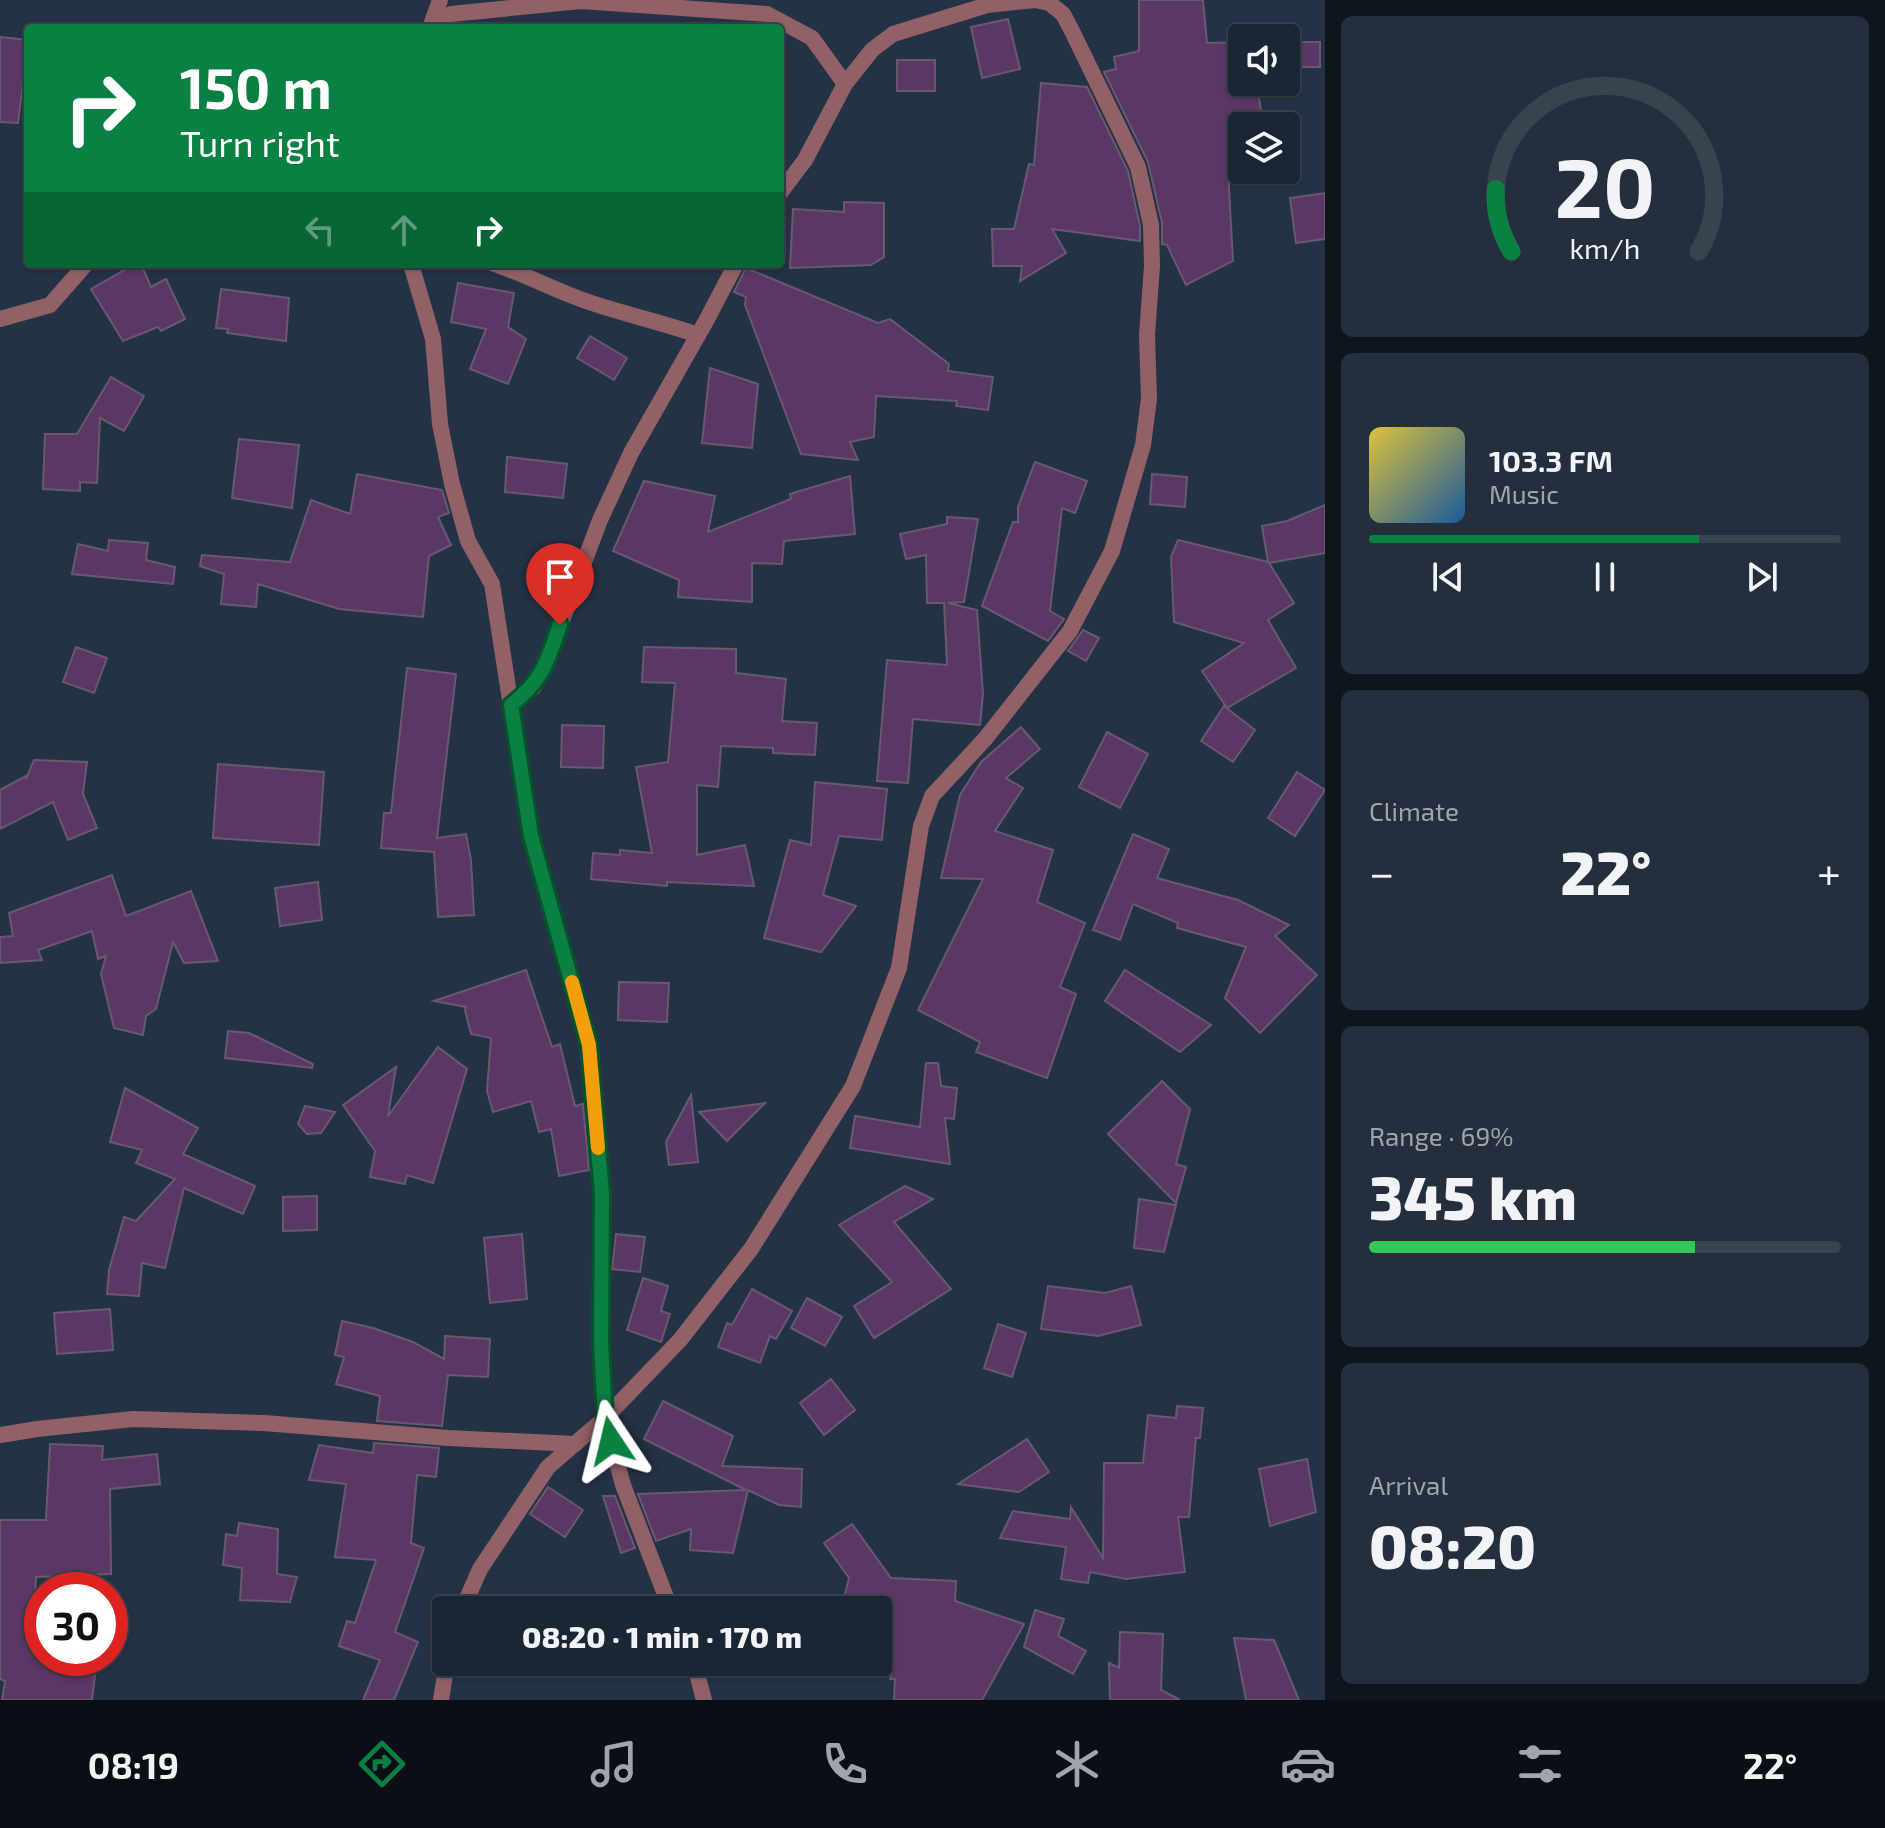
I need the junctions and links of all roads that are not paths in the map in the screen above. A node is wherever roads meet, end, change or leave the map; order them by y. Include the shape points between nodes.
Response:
1 (440, 0) edge
2 (432, 24) edge
3 (437, 24) edge
4 (845, 84) junction
5 (784, 188) edge
6 (82, 268) edge
7 (412, 268) edge
8 (504, 268) edge
9 (734, 268) edge
10 (0, 319) edge
11 (698, 335) junction
12 (511, 705) junction
13 (605, 1418) junction
14 (0, 1435) edge
15 (575, 1444) junction
16 (468, 1596) edge
17 (666, 1596) edge
18 (445, 1676) edge
19 (698, 1676) edge
20 (441, 1700) edge
21 (704, 1700) edge

1 - 2 street
3 - 4 street via 451,14 581,1 767,14 812,38
4 - 5 street via 805,160
4 - 13 street via 872,50 893,34 927,22 987,5 1035,0 1063,14 1138,167 1147,201 1152,266 1143,445 1112,551 1070,631 985,739 932,796 919,838 899,968 853,1086 751,1249 680,1340
6 - 10 street via 50,305
7 - 12 street via 433,339 440,424 452,484 468,541 492,584
8 - 11 street
9 - 11 street
11 - 12 street via 631,453 534,687
12 - 13 street via 531,836 589,1045 602,1194
13 - 15 street
13 - 17 street via 623,1485
14 - 15 street via 133,1419
15 - 16 street via 548,1467 480,1569
18 - 20 street
19 - 21 street

